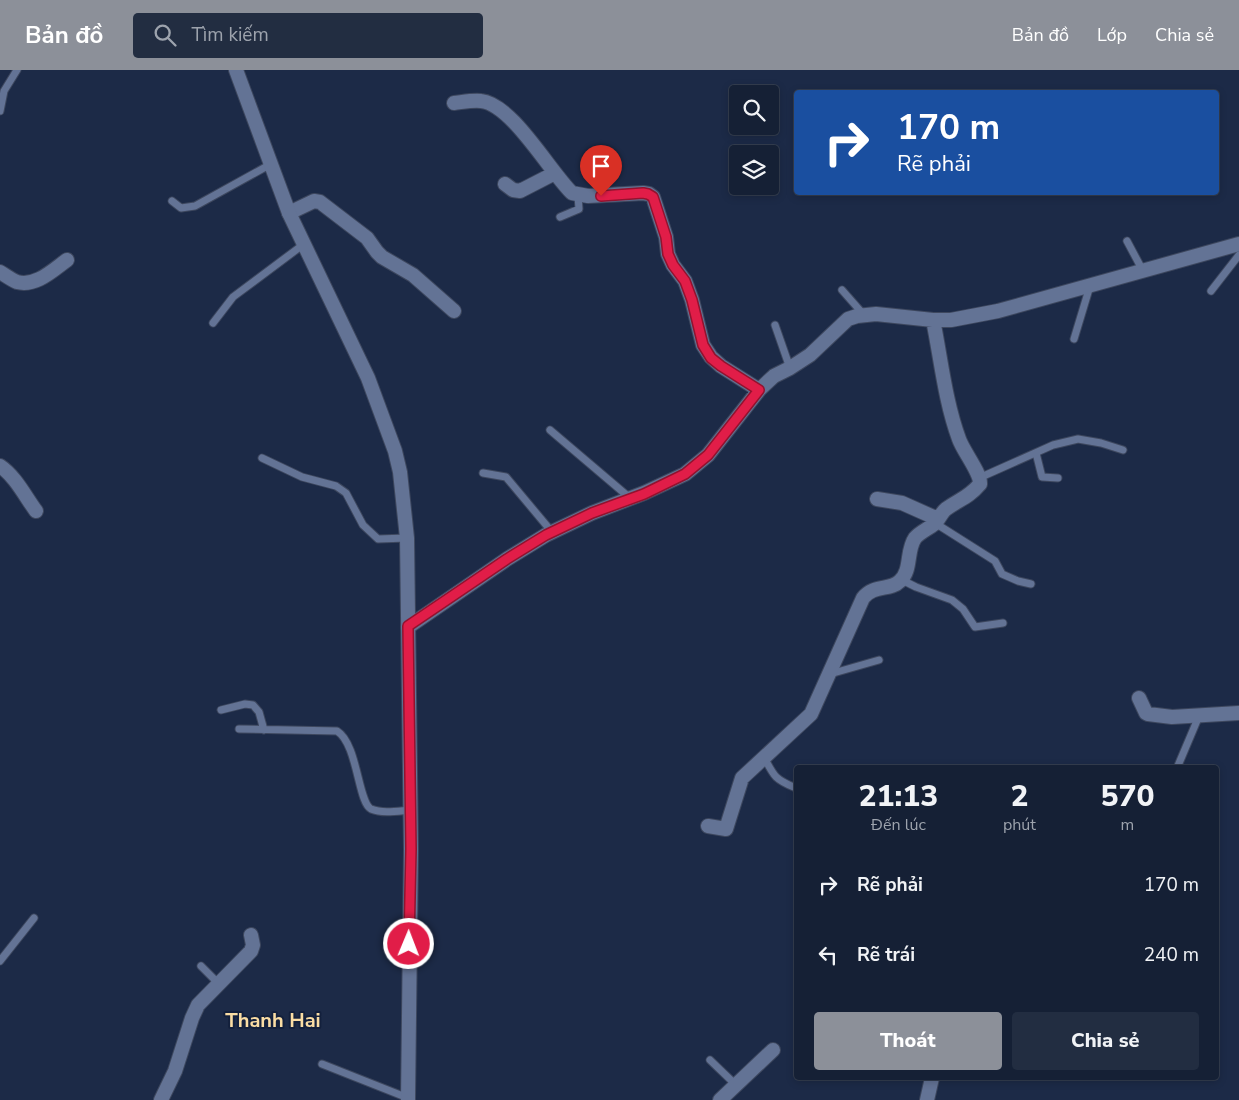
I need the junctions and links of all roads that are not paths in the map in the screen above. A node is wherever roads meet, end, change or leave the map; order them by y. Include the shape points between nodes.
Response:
1 (17, 70) edge
2 (236, 70) edge
3 (454, 103) dead end
4 (0, 111) edge
5 (271, 164) junction
6 (555, 173) junction
7 (505, 184) dead end
8 (578, 196) junction
9 (172, 201) dead end
10 (289, 213) junction
11 (560, 217) dead end
12 (1127, 241) dead end
13 (304, 244) junction
14 (1239, 244) edge
15 (1239, 255) edge
16 (67, 260) dead end
17 (1143, 271) junction
18 (0, 272) edge
19 (1090, 286) junction
20 (842, 290) dead end
21 (1211, 291) dead end
22 (454, 311) dead end
23 (864, 315) junction
24 (933, 320) junction
25 (213, 323) dead end
26 (775, 325) dead end
27 (1074, 339) dead end
28 (790, 368) junction
29 (759, 390) junction
30 (550, 430) dead end
31 (1123, 450) dead end
32 (1036, 453) junction
33 (262, 458) dead end
34 (0, 466) edge
35 (483, 473) dead end
36 (979, 478) junction
37 (1058, 478) dead end
38 (631, 498) junction
39 (877, 499) dead end
40 (36, 511) dead end
41 (937, 521) junction
42 (552, 532) junction
43 (407, 538) junction
44 (902, 580) junction
45 (1031, 584) dead end
46 (1003, 623) dead end
47 (408, 626) junction
48 (879, 660) dead end
49 (830, 674) junction
50 (1139, 698) dead end
51 (221, 710) dead end
52 (1239, 713) edge
53 (1199, 716) junction
54 (239, 729) dead end
55 (264, 730) junction
56 (764, 757) junction
57 (1178, 765) edge
58 (794, 787) edge
59 (410, 810) junction
60 (708, 826) dead end
61 (34, 918) dead end
62 (251, 935) dead end
63 (0, 960) edge
64 (200, 966) dead end
65 (219, 984) junction
66 (773, 1050) dead end
67 (710, 1060) dead end
68 (322, 1064) dead end
69 (932, 1080) edge
70 (736, 1085) junction
71 (408, 1099) edge
72 (161, 1100) edge
73 (720, 1100) edge
74 (927, 1100) edge

1 - 4 lane via 4,90
2 - 5 street
3 - 6 street via 482,101 498,107 533,143
5 - 9 lane via 195,206 181,208
5 - 10 street
6 - 7 street via 520,191
6 - 8 street via 572,194
8 - 11 lane via 579,209
8 - 29 street via 643,193 653,197 668,254 685,281 703,345 711,358
10 - 13 street
10 - 22 street via 314,201 320,202 367,238 377,252 413,275
12 - 17 lane
13 - 25 lane via 233,297
13 - 43 street via 368,378 386,425 400,472
14 - 17 street
15 - 21 lane
16 - 18 street via 40,279 28,283 18,282
17 - 19 street
19 - 24 street via 998,311
19 - 27 lane
20 - 23 lane
23 - 24 street
23 - 28 street via 848,318 810,355
24 - 36 street via 955,428
26 - 28 lane
28 - 29 street via 774,376
29 - 38 street via 708,455 685,474
30 - 38 lane
31 - 32 lane via 1078,439
32 - 36 lane
32 - 37 lane via 1042,477
33 - 43 lane via 302,477 336,486 346,493 363,525 378,539
34 - 40 street
35 - 42 lane via 506,477
36 - 41 street via 980,484 973,493 945,510
38 - 42 street
39 - 41 street via 902,503
41 - 44 street via 912,542 907,573
41 - 45 lane via 995,561 1002,574
42 - 47 street
43 - 47 street
44 - 46 lane via 952,600 963,609 975,627
44 - 49 street via 868,592 863,598
47 - 59 street
48 - 49 lane
49 - 56 street via 810,714
50 - 53 street via 1148,714
51 - 55 lane via 253,705 259,712
52 - 53 street
53 - 57 lane
54 - 55 lane
55 - 59 lane via 338,732 348,745 366,805 381,812
56 - 58 lane via 773,776
56 - 60 street via 742,778 726,829
59 - 71 street
61 - 63 lane
62 - 65 street via 251,951
64 - 65 lane
65 - 72 street via 198,1005 175,1071
66 - 70 street
67 - 70 lane
68 - 71 lane
69 - 74 street
70 - 73 street

